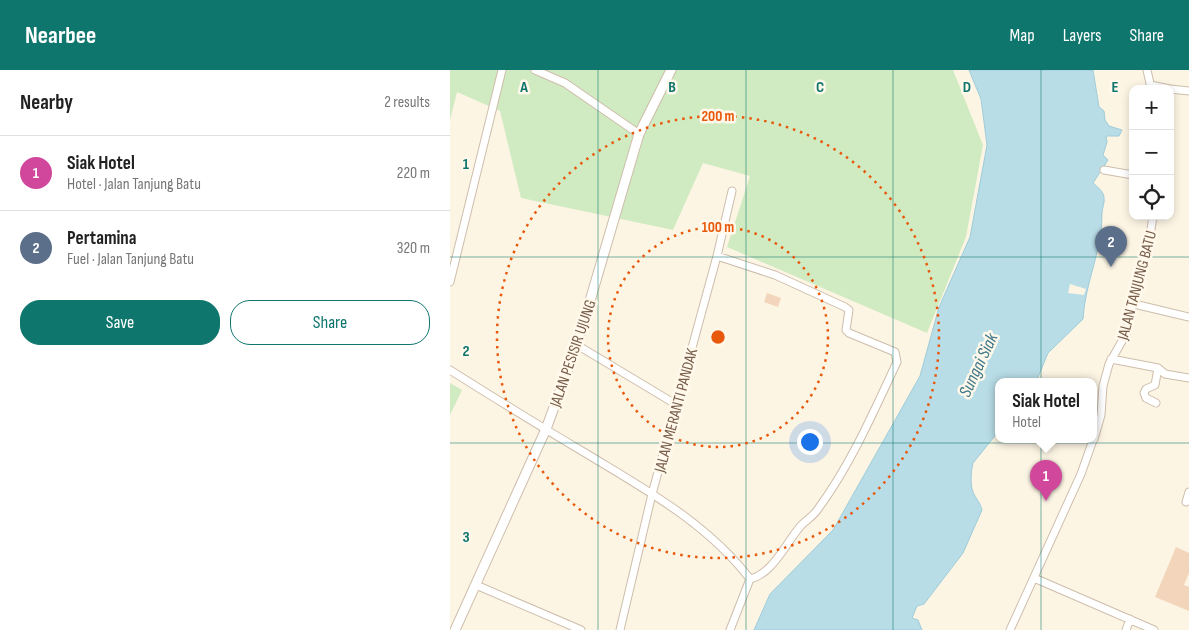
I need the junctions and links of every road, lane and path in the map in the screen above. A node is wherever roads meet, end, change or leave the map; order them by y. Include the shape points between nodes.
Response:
1 (502, 70) edge
2 (535, 70) edge
3 (671, 70) edge
4 (1147, 70) edge
5 (1151, 85) edge
6 (1174, 89) edge
7 (1189, 91) edge
8 (639, 134) junction
9 (1104, 170) dead end
10 (1129, 173) edge
11 (732, 191) dead end
12 (1152, 220) edge
13 (717, 256) junction
14 (450, 282) edge
15 (1134, 304) junction
16 (1189, 317) edge
17 (577, 346) junction
18 (1111, 360) junction
19 (1158, 368) junction
20 (450, 370) edge
21 (1189, 378) edge
22 (1156, 403) dead end
23 (676, 405) junction
24 (1097, 428) edge
25 (546, 430) junction
26 (1092, 443) edge
27 (1189, 492) edge
28 (652, 494) junction
29 (1186, 502) dead end
30 (1034, 578) junction
31 (750, 579) junction
32 (476, 585) junction
33 (1130, 619) junction
34 (455, 630) edge
35 (581, 630) edge
36 (620, 630) edge
37 (730, 630) edge
38 (1010, 630) edge
39 (1126, 630) edge
40 (1154, 630) edge

1 - 14 street
2 - 8 street via 565,82
3 - 8 street, JALAN PESISIR UJUNG
4 - 5 street
6 - 7 street
8 - 17 street, JALAN PESISIR UJUNG
9 - 10 street
11 - 13 street, JALAN MERANTI PANDAK
12 - 15 street, JALAN TANJUNG BATU
13 - 23 street, JALAN MERANTI PANDAK
13 - 31 street via 774,275 845,307 850,310 846,330 849,333 895,352 898,357 847,467 817,511 800,526 778,557 759,577
15 - 16 street
15 - 18 street, JALAN TANJUNG BATU via 1126,334
17 - 23 street
17 - 25 street, JALAN PESISIR UJUNG
18 - 19 street
18 - 24 street, JALAN TANJUNG BATU via 1103,386
19 - 21 street via 1165,374
19 - 22 street via 1155,385 1146,389 1144,394
20 - 25 street
23 - 28 street, JALAN MERANTI PANDAK
25 - 28 street
25 - 32 street, JALAN PESISIR UJUNG
26 - 30 street, JALAN TANJUNG BATU
27 - 29 street
28 - 31 street via 707,533 732,556
28 - 36 street, JALAN MERANTI PANDAK
30 - 33 street
30 - 38 street, JALAN TANJUNG BATU
31 - 37 street
32 - 34 street, JALAN PESISIR UJUNG
32 - 35 street
33 - 39 street
33 - 40 street

